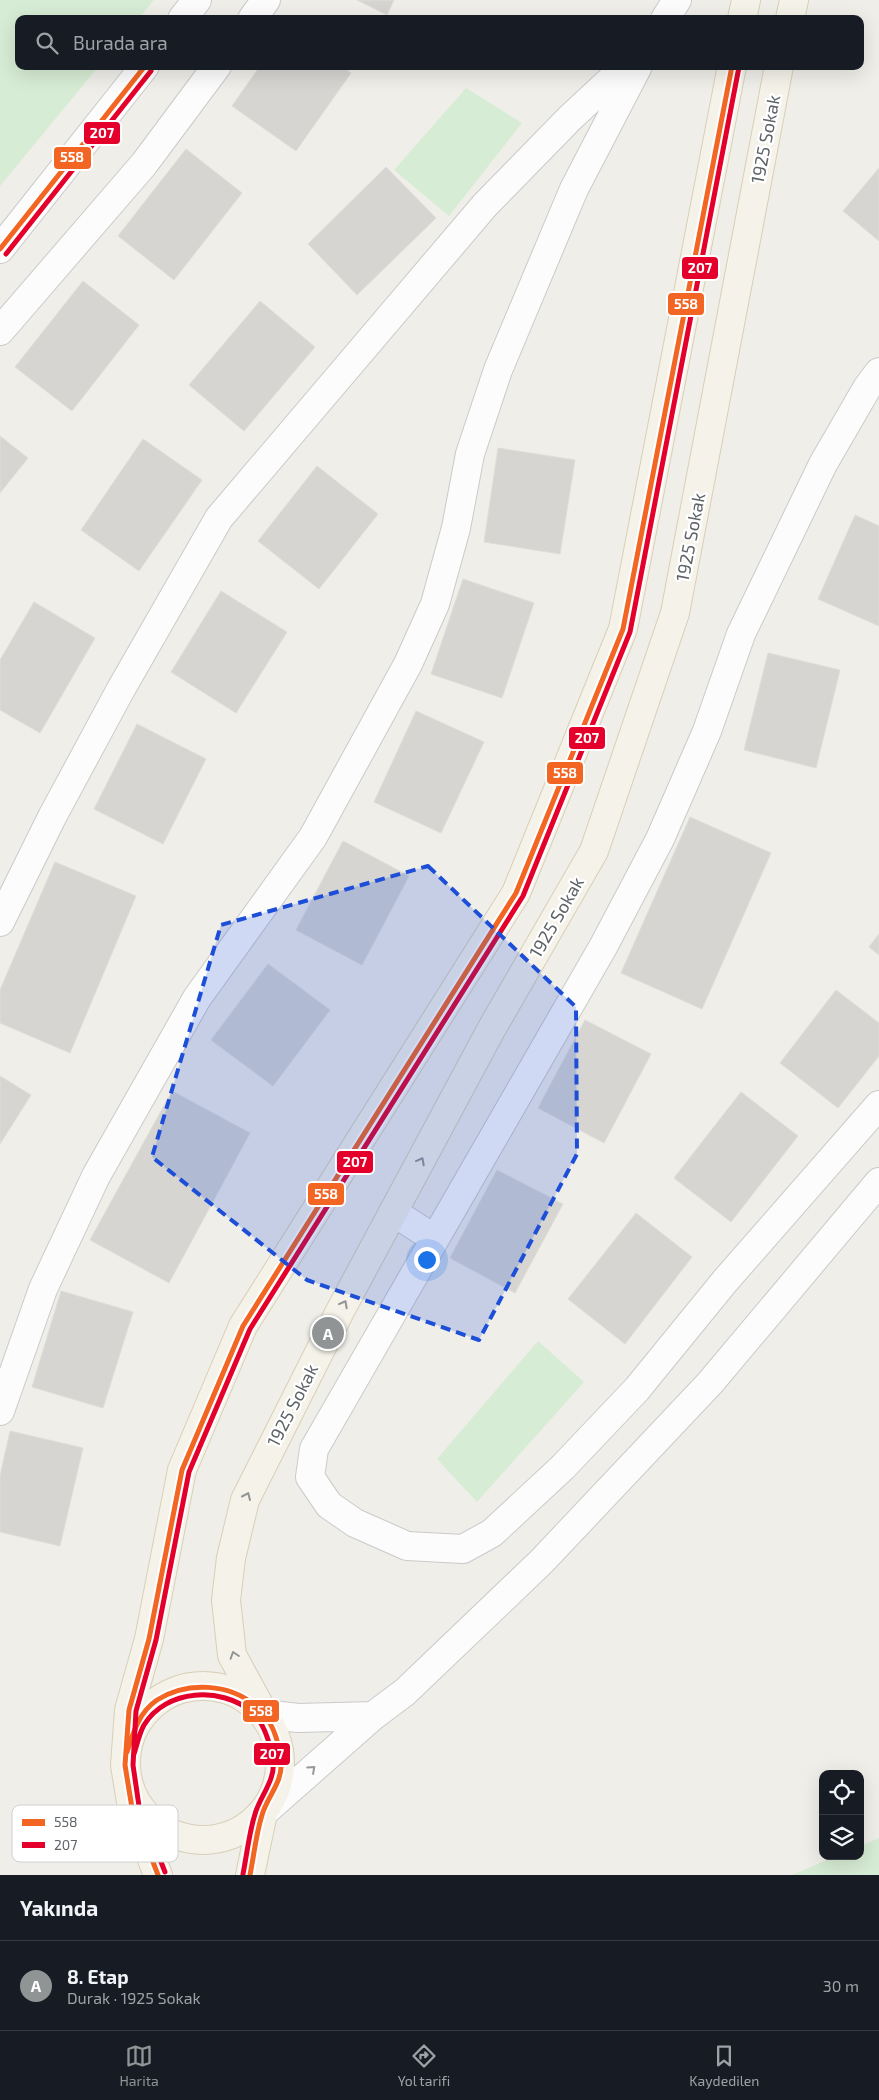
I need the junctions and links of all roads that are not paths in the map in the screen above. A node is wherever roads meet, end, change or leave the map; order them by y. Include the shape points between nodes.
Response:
1 (197, 0) edge
2 (266, 0) edge
3 (677, 0) edge
4 (746, 0) edge
5 (794, 0) edge
6 (185, 15) edge
7 (255, 15) edge
8 (668, 15) edge
9 (743, 15) edge
10 (791, 15) edge
11 (142, 70) edge
12 (214, 70) edge
13 (622, 70) edge
14 (636, 70) edge
15 (731, 70) edge
16 (778, 70) edge
17 (0, 249) edge
18 (0, 331) edge
19 (879, 372) edge
20 (0, 922) edge
21 (879, 1105) edge
22 (879, 1182) edge
23 (393, 1212) junction
24 (435, 1239) junction
25 (0, 1411) edge
26 (264, 1714) junction
27 (373, 1716) junction
28 (125, 1765) junction
29 (132, 1805) edge
30 (139, 1805) edge
31 (263, 1813) junction
32 (178, 1836) edge
33 (153, 1862) edge
34 (158, 1875) edge
35 (250, 1875) edge

1 - 6 street
2 - 7 street
3 - 8 street
4 - 9 main road
5 - 10 main road
11 - 17 street
12 - 18 street via 144,164
13 - 20 street via 485,205 219,518 116,697
14 - 25 street via 574,189 498,370 470,454 456,528 435,604 408,664 313,837 198,998 96,1176 43,1289
15 - 28 main road via 623,628 516,893 243,1326 182,1470 149,1639 130,1710
23 -> 16 main road, 1925 Sokak via 492,1028 594,850 676,613
19 - 24 street via 823,464 742,634 707,731 660,839 603,946
21 - 24 street via 725,1281 637,1389 563,1467 492,1533 463,1549 407,1546 355,1523 329,1505 310,1477 314,1449
22 - 27 street via 677,1419 542,1561 405,1692
23 - 24 street
26 -> 23 main road, 1925 Sokak via 232,1655 226,1600 231,1558 245,1500 338,1313
26 - 27 street via 298,1718
26 - 28 main road via 246,1698 224,1688 200,1685 176,1690 155,1702 139,1719 128,1741
26 - 31 main road via 277,1737 281,1763 276,1790
31 -> 27 street
28 - 29 main road
28 - 30 main road via 130,1791
31 - 32 main road via 242,1830 217,1840 190,1840
31 - 35 main road
33 - 34 main road

